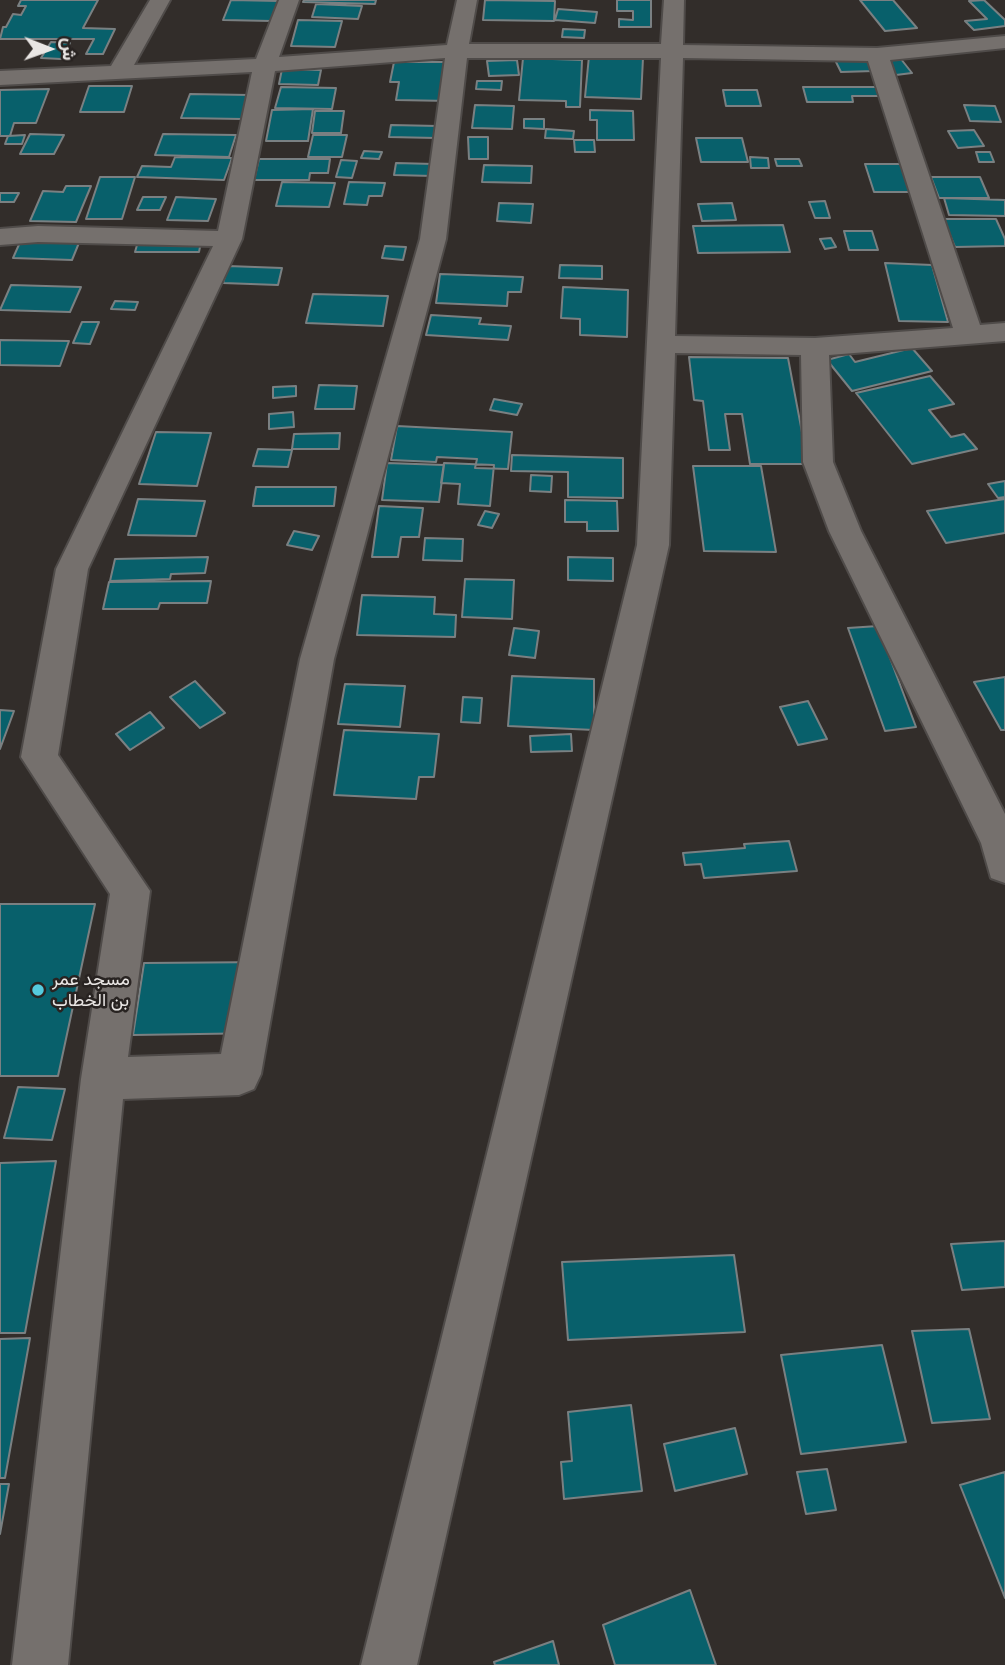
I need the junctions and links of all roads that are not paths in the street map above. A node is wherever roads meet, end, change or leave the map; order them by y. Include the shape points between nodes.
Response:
1 (160, 0) edge
2 (289, 0) edge
3 (467, 0) edge
4 (674, 0) edge
5 (1005, 42) edge
6 (457, 51) junction
7 (671, 51) junction
8 (877, 55) junction
9 (265, 65) junction
10 (119, 71) junction
11 (0, 78) edge
12 (0, 237) edge
13 (229, 239) junction
14 (1005, 332) edge
15 (969, 335) junction
16 (660, 344) junction
17 (815, 347) junction
18 (1005, 866) edge
19 (103, 1079) junction
20 (40, 1665) edge
21 (389, 1665) edge

1 - 10 street
2 - 9 street
3 - 6 street
4 - 7 street
5 - 8 street
6 - 7 street
6 - 9 street
6 - 19 street via 433,239 317,659 239,1074
7 - 8 street
7 - 16 street
8 - 15 street
9 - 10 street
9 - 13 street
10 - 11 street
12 - 13 street
13 - 19 street via 72,569 39,757 130,891
14 - 15 street
15 - 17 street
16 - 17 street
16 - 21 street via 653,545
17 - 18 street via 818,462 845,531 1000,843
19 - 20 street

